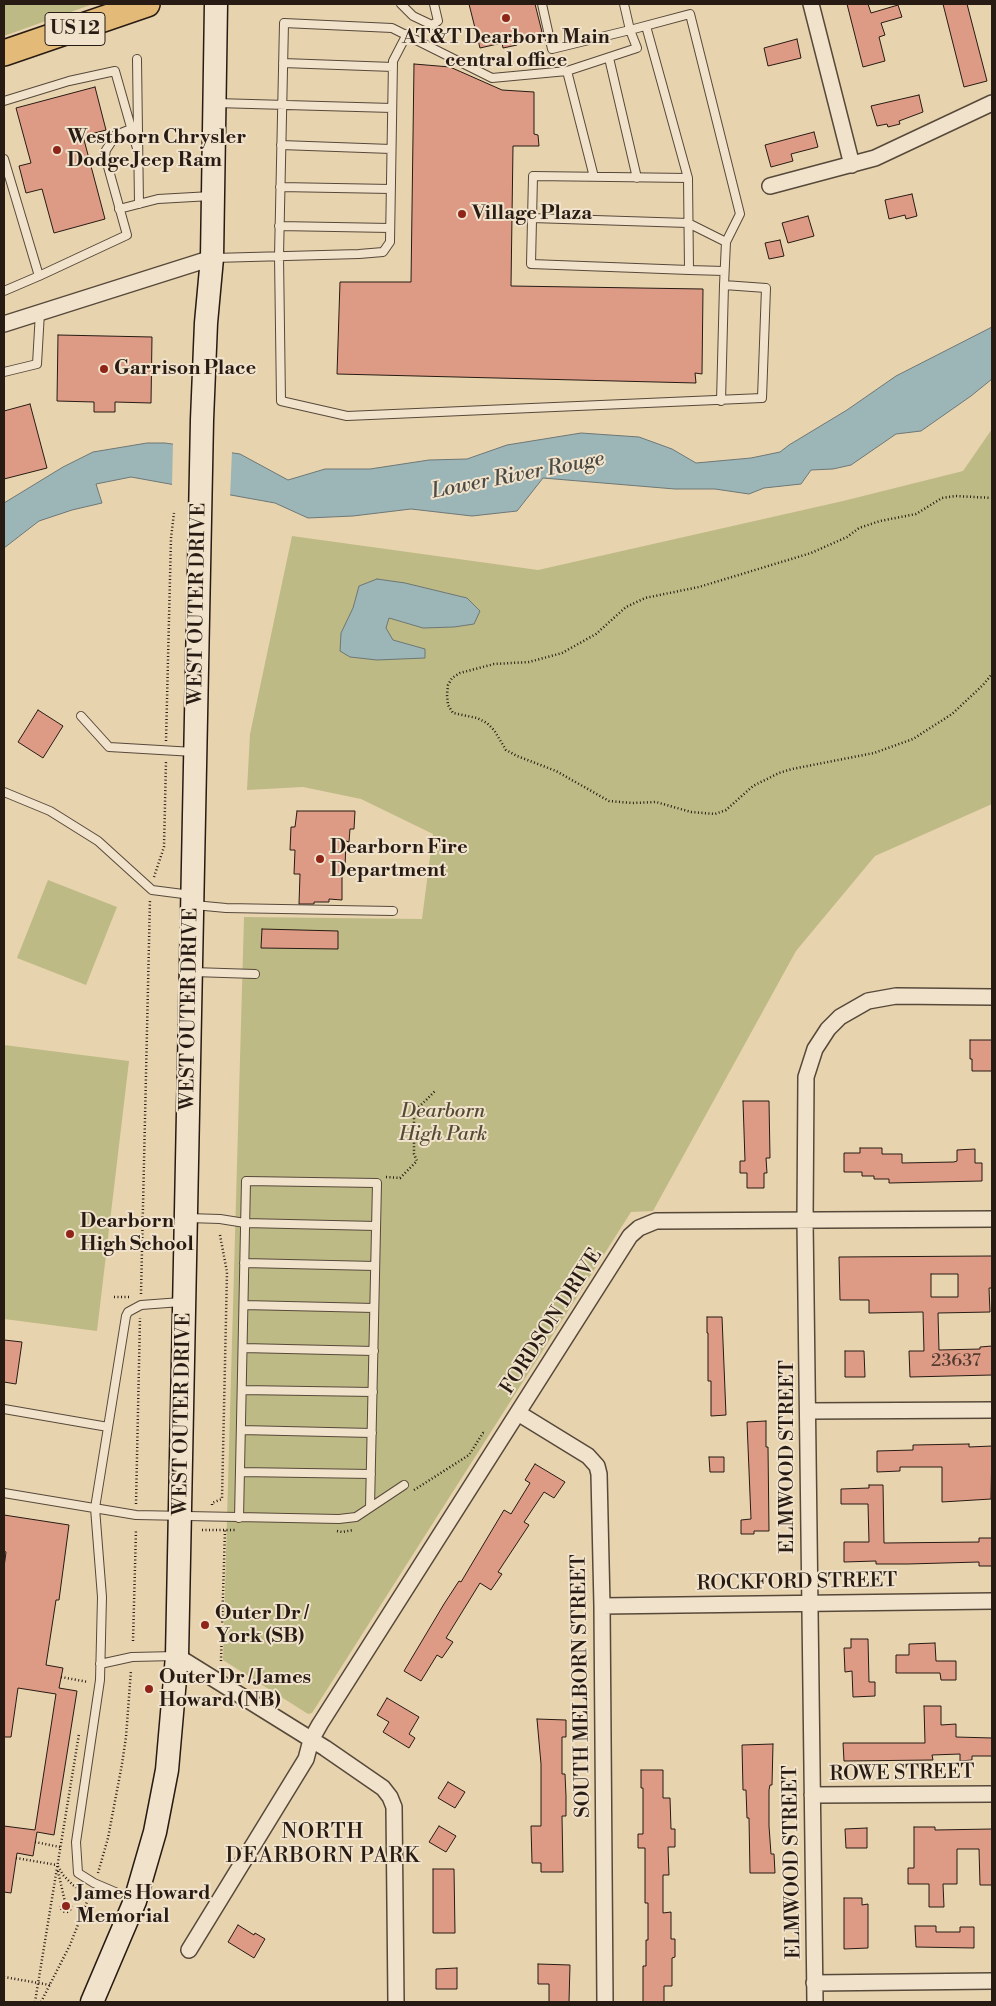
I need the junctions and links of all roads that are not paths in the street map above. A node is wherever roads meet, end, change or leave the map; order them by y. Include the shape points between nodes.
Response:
1 (147, 4) edge
2 (216, 4) edge
3 (401, 4) edge
4 (434, 4) edge
5 (542, 4) edge
6 (624, 4) edge
7 (811, 4) edge
8 (646, 26) junction
9 (630, 30) junction
10 (407, 34) junction
11 (4, 53) edge
12 (609, 58) junction
13 (137, 59) dead end
14 (283, 64) junction
15 (393, 67) junction
16 (567, 71) junction
17 (4, 101) edge
18 (214, 103) junction
19 (992, 103) edge
20 (282, 105) junction
21 (392, 108) junction
22 (131, 129) junction
23 (281, 145) junction
24 (391, 149) junction
25 (138, 152) junction
26 (4, 159) edge
27 (852, 165) junction
28 (594, 177) junction
29 (636, 178) junction
30 (688, 178) junction
31 (280, 186) junction
32 (770, 186) dead end
33 (391, 189) junction
34 (213, 196) junction
35 (139, 204) junction
36 (119, 209) junction
37 (532, 218) junction
38 (688, 223) junction
39 (279, 226) junction
40 (390, 228) junction
41 (726, 242) junction
42 (279, 256) junction
43 (212, 258) junction
44 (689, 270) junction
45 (724, 271) junction
46 (39, 276) junction
47 (724, 285) junction
48 (4, 290) edge
49 (40, 312) junction
50 (4, 324) edge
51 (4, 372) edge
52 (721, 401) junction
53 (81, 716) dead end
54 (196, 752) junction
55 (4, 792) edge
56 (193, 900) junction
57 (394, 911) dead end
58 (191, 972) junction
59 (255, 974) dead end
60 (992, 997) edge
61 (186, 1218) junction
62 (992, 1219) edge
63 (805, 1220) junction
64 (245, 1223) junction
65 (376, 1226) junction
66 (244, 1263) junction
67 (375, 1266) junction
68 (185, 1301) junction
69 (244, 1305) junction
70 (374, 1308) junction
71 (243, 1348) junction
72 (374, 1351) junction
73 (242, 1390) junction
74 (373, 1392) junction
75 (4, 1409) edge
76 (992, 1410) edge
77 (808, 1411) junction
78 (518, 1413) junction
79 (108, 1427) junction
80 (241, 1430) junction
81 (372, 1433) junction
82 (240, 1472) junction
83 (371, 1474) junction
84 (404, 1485) dead end
85 (4, 1493) edge
86 (370, 1507) junction
87 (95, 1508) junction
88 (181, 1517) junction
89 (239, 1518) junction
90 (809, 1602) junction
91 (992, 1602) edge
92 (602, 1606) junction
93 (177, 1656) junction
94 (100, 1664) junction
95 (311, 1740) junction
96 (992, 1794) edge
97 (812, 1795) junction
98 (136, 1901) junction
99 (189, 1950) dead end
100 (992, 1981) edge
101 (814, 1982) junction
102 (92, 2002) edge
103 (396, 2002) edge
104 (605, 2002) edge
105 (815, 2002) edge

1 - 11 main road, US 12
2 - 18 main road, WEST OUTER DRIVE
3 - 4 lane via 413,16 432,25 438,21
5 - 9 lane via 552,49
6 - 9 lane
7 - 27 street
8 - 9 lane
8 - 30 lane
8 - 41 lane via 690,14 740,214
9 - 12 lane via 637,48
10 - 14 lane via 392,28 284,23
10 - 15 lane
10 - 16 lane via 492,78
12 - 16 lane
12 - 29 lane
13 - 25 lane
14 - 15 lane
14 - 20 lane
15 - 21 lane
16 - 28 lane
17 - 22 lane via 115,71
18 - 20 lane
18 - 34 main road, WEST OUTER DRIVE
19 - 27 street via 874,158
20 - 21 lane
20 - 23 lane
21 - 24 lane
22 - 25 lane
22 - 36 lane via 116,135 105,156
23 - 24 lane
23 - 31 lane
24 - 33 lane
25 - 35 lane
26 - 46 lane
27 - 32 street
28 - 29 lane
28 - 37 lane via 533,176
29 - 30 lane
30 - 38 lane
31 - 33 lane
31 - 39 lane
33 - 40 lane
34 - 35 lane via 158,199
34 - 43 main road, WEST OUTER DRIVE
35 - 36 lane
36 - 46 lane via 127,235
37 - 38 lane
37 - 44 lane via 531,264
38 - 41 lane
38 - 44 lane
39 - 40 lane
39 - 42 lane
40 - 42 lane via 390,242 384,252
41 - 45 lane
42 - 43 lane
42 - 52 lane via 281,401 347,416
43 - 49 street
43 - 54 main road, WEST OUTER DRIVE via 202,420
44 - 45 lane
45 - 47 lane
46 - 48 lane
47 - 52 lane
47 - 52 lane via 766,288 762,398
49 - 50 street
49 - 51 lane via 37,364
53 - 54 lane via 109,747
54 - 56 main road, WEST OUTER DRIVE
55 - 56 lane via 50,811 98,842 152,890
56 - 57 lane via 226,908
56 - 58 main road, WEST OUTER DRIVE
58 - 59 lane
58 - 61 main road, WEST OUTER DRIVE
60 - 63 street, ELMWOOD STREET via 896,996 868,1001 840,1017 821,1039 806,1077
61 - 64 lane
61 - 68 main road, WEST OUTER DRIVE
62 - 63 street, FORDSON DRIVE
63 - 77 street, ELMWOOD STREET
63 - 78 street, FORDSON DRIVE via 656,1221 639,1228 630,1236
64 - 65 lane
64 - 65 lane via 246,1181 377,1183
64 - 66 lane
65 - 67 lane
66 - 67 lane
66 - 69 lane
67 - 70 lane
68 - 79 lane via 141,1304 128,1312
68 - 88 main road, WEST OUTER DRIVE
69 - 70 lane
69 - 71 lane
70 - 72 lane
71 - 72 lane
71 - 73 lane
72 - 74 lane
73 - 74 lane
73 - 80 lane
74 - 81 lane
75 - 79 lane
76 - 77 street
77 - 90 street, ELMWOOD STREET
78 - 92 street, SOUTH MELBORN STREET via 588,1456 597,1466
78 - 95 street, FORDSON DRIVE
79 - 87 lane
80 - 81 lane
80 - 82 lane
81 - 83 lane
82 - 83 lane
82 - 89 lane
83 - 86 lane
84 - 86 lane
85 - 87 lane
86 - 89 lane via 356,1517 339,1520
87 - 88 lane via 136,1515
87 - 94 lane via 102,1597
88 - 89 lane
88 - 93 main road, WEST OUTER DRIVE
90 - 91 street, ROCKFORD STREET
90 - 92 street, ROCKFORD STREET
90 - 97 street, ELMWOOD STREET
92 - 104 street, SOUTH MELBORN STREET
93 - 94 lane via 132,1657
93 - 95 street
93 - 98 main road, WEST OUTER DRIVE via 167,1770 155,1832
94 - 98 lane via 76,1842 78,1873
95 - 99 street, FORDSON DRIVE via 306,1759
95 - 103 street via 383,1788 394,1807
96 - 97 street, ROWE STREET
97 - 101 street, ELMWOOD STREET
98 - 102 main road, WEST OUTER DRIVE
100 - 101 street
101 - 105 street, ELMWOOD STREET

